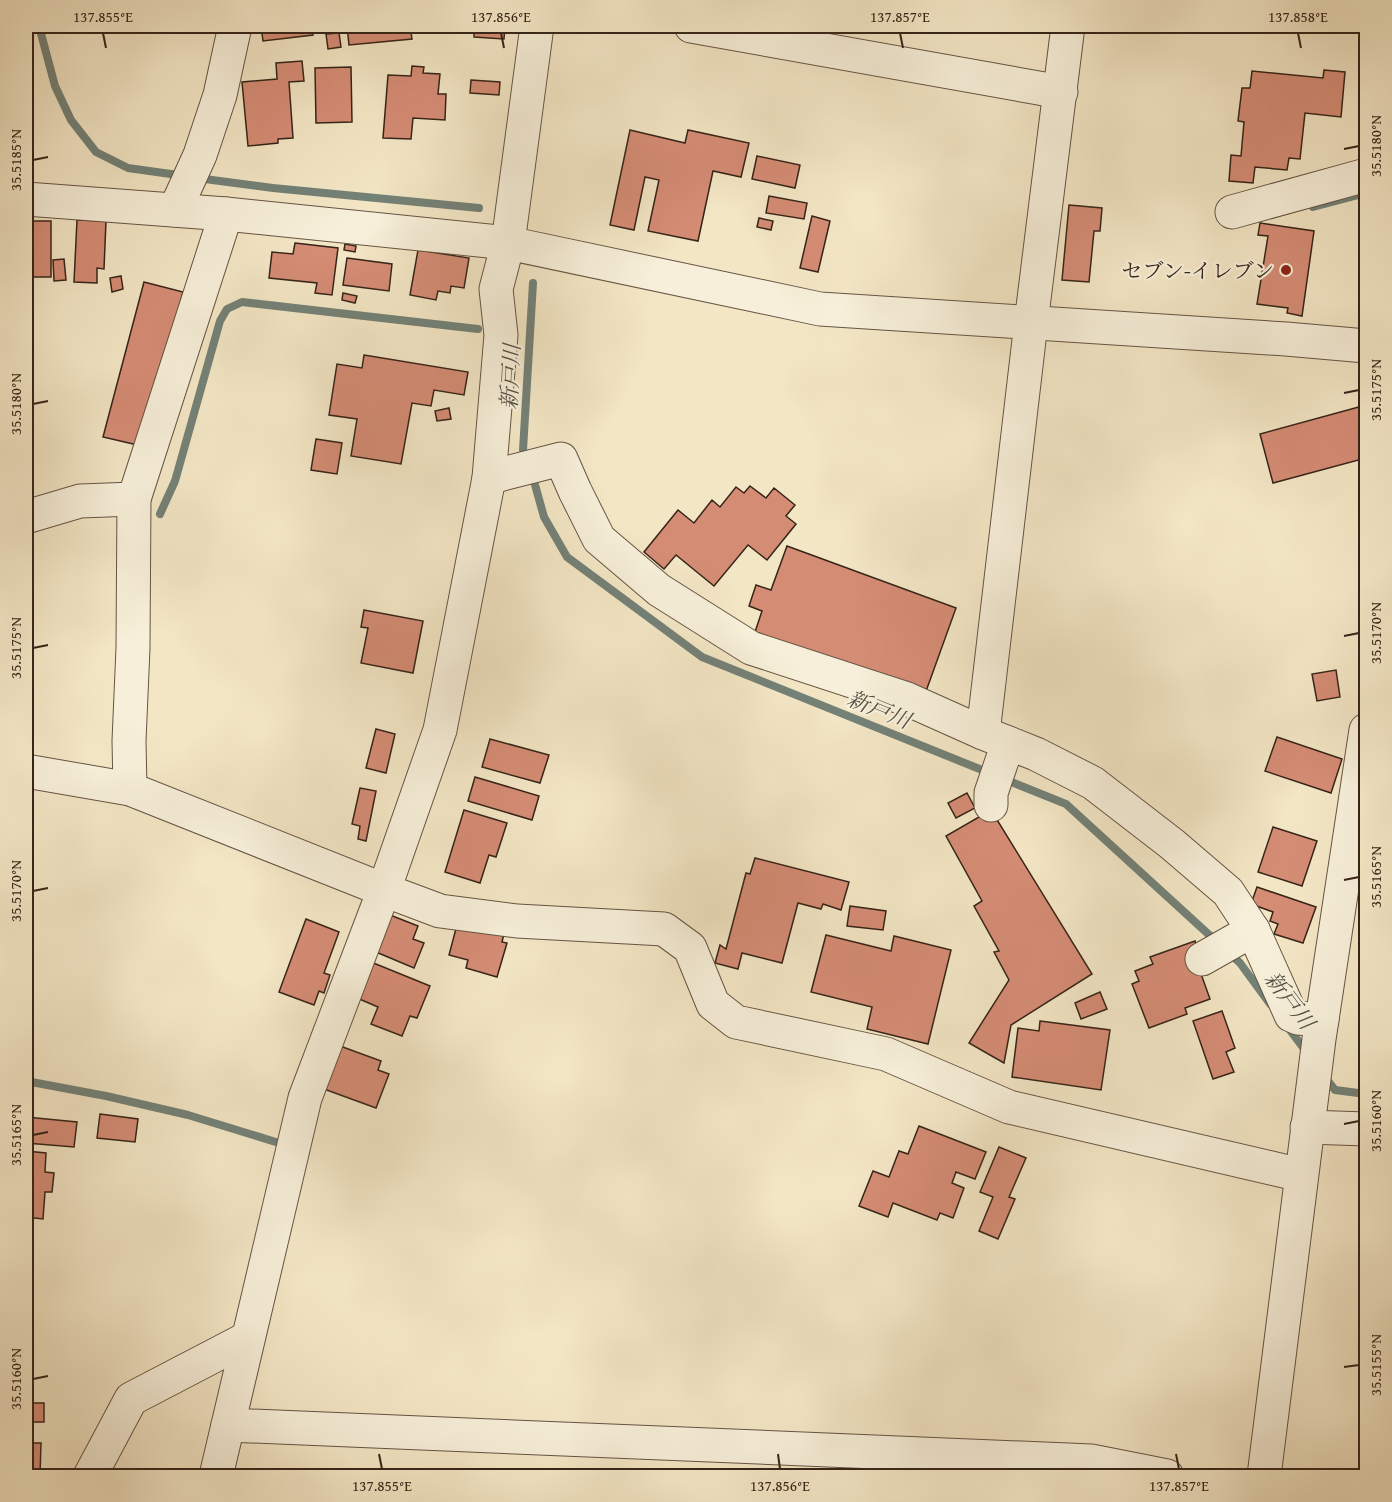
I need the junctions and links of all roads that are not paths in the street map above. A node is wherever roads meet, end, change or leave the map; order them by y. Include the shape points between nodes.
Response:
1 (235, 26) edge
2 (537, 26) edge
3 (691, 26) edge
4 (1068, 26) edge
5 (1061, 92) junction
6 (1366, 175) edge
7 (26, 199) edge
8 (179, 201) junction
9 (1232, 212) dead end
10 (226, 214) junction
11 (508, 243) junction
12 (1031, 323) junction
13 (1366, 346) edge
14 (498, 476) junction
15 (134, 499) junction
16 (26, 517) edge
17 (1366, 734) edge
18 (994, 769) junction
19 (26, 771) edge
20 (130, 789) junction
21 (384, 890) junction
22 (1247, 934) junction
23 (1204, 958) dead end
24 (1320, 1029) junction
25 (1310, 1112) junction
26 (1366, 1129) edge
27 (1301, 1176) junction
28 (248, 1338) junction
29 (228, 1425) junction
30 (90, 1476) edge
31 (216, 1476) edge
32 (1167, 1476) edge
33 (1264, 1476) edge

1 - 8 street via 220,95
2 - 11 street
3 - 5 street
4 - 5 street
5 - 12 street
6 - 9 street
7 - 8 street
8 - 10 street
10 - 11 street
10 - 15 street
11 - 12 street via 820,309
11 - 14 street via 496,289 501,335
12 - 13 street
12 - 18 street
14 - 18 street via 561,459 599,539 659,590 751,648 907,699
14 - 21 street via 440,730
15 - 16 street via 80,501
15 - 20 street
17 - 24 street
18 - 22 street via 1036,754 1093,783 1228,892
19 - 20 street
20 - 21 street
21 - 27 street via 440,910 506,920 664,929 690,948 713,1004 736,1022 886,1054 1010,1107
21 - 28 street via 305,1098
22 - 23 street
22 - 24 street via 1291,1015
24 - 25 street
25 - 26 street
25 - 27 street
27 - 33 street
28 - 29 street
28 - 30 street via 131,1399
29 - 31 street
29 - 32 street via 1091,1461

